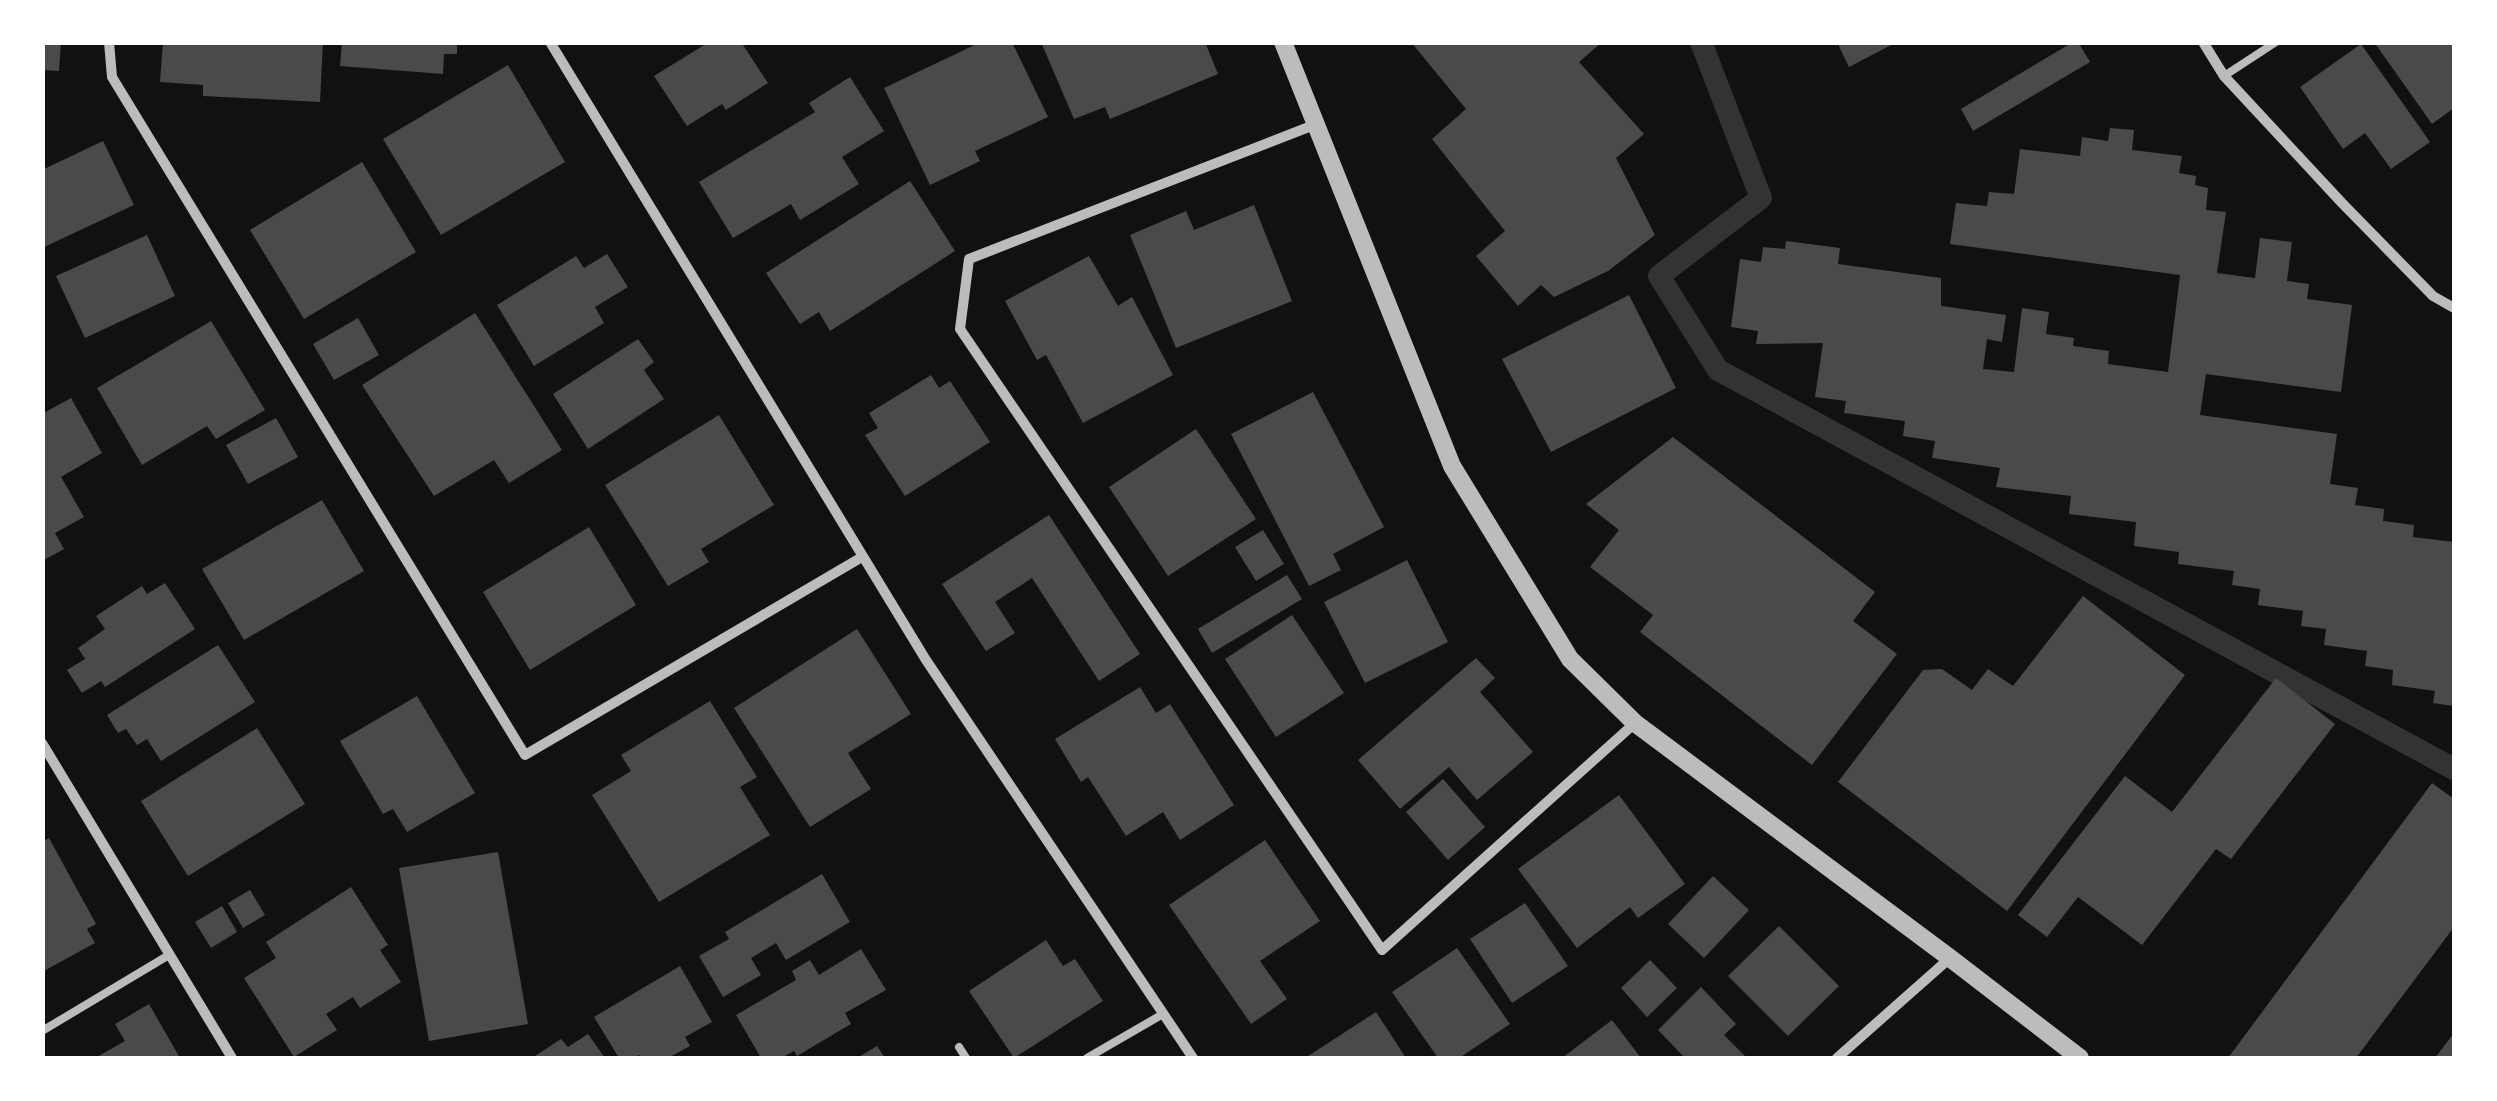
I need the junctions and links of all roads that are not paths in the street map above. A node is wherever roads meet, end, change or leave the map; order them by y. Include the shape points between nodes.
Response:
1 (109, 42) edge
2 (550, 42) edge
3 (1283, 42) edge
4 (2203, 42) edge
5 (2276, 42) edge
6 (2224, 76) junction
7 (1314, 125) junction
8 (2454, 308) edge
9 (862, 557) junction
10 (1635, 723) junction
11 (42, 743) edge
12 (169, 955) junction
13 (1950, 958) junction
14 (1163, 1014) junction
15 (42, 1031) edge
16 (959, 1047) dead end
17 (232, 1058) edge
18 (966, 1058) edge
19 (1086, 1058) edge
20 (1192, 1058) edge
21 (1837, 1058) edge
22 (2080, 1058) edge

1 - 9 street via 112,77 525,755
2 - 9 street
3 - 7 street
4 - 6 street
5 - 6 lane
6 - 8 street via 2434,296
7 - 10 street via 1452,466 1570,659
7 - 10 street via 969,259 960,329 1382,950
9 - 14 street
10 - 13 street
11 - 12 street
12 - 15 lane
12 - 17 street
13 - 21 street
13 - 22 street
14 - 19 lane
14 - 20 street
16 - 18 lane

